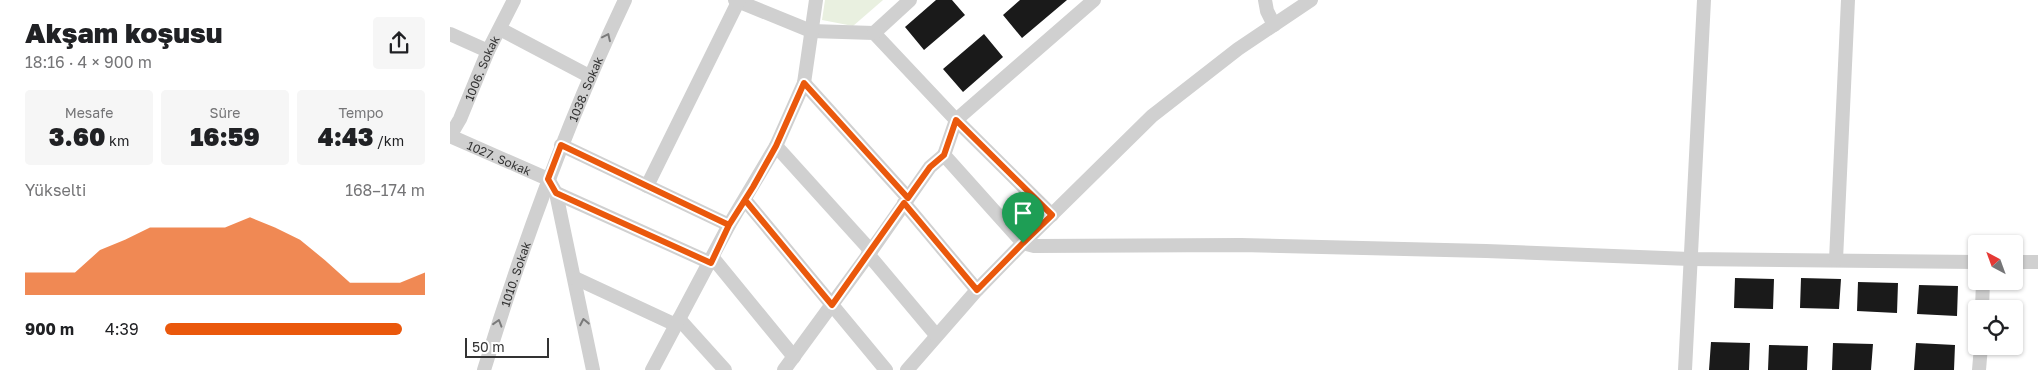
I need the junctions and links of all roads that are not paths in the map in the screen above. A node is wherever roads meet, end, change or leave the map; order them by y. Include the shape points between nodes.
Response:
1 (514, 0) edge
2 (625, 0) edge
3 (738, 0) edge
4 (816, 0) edge
5 (910, 0) edge
6 (1094, 0) edge
7 (1265, 0) edge
8 (1311, 0) edge
9 (1704, 0) edge
10 (1848, 0) edge
11 (1274, 24) junction
12 (500, 29) junction
13 (811, 31) junction
14 (874, 33) junction
15 (450, 34) edge
16 (488, 51) junction
17 (590, 76) junction
18 (804, 83) junction
19 (956, 120) junction
20 (450, 136) edge
21 (561, 145) junction
22 (776, 146) junction
23 (944, 155) junction
24 (548, 179) junction
25 (647, 186) junction
26 (556, 193) junction
27 (745, 200) junction
28 (906, 200) junction
29 (1052, 215) junction
30 (729, 225) junction
31 (1023, 243) junction
32 (870, 252) junction
33 (1690, 259) junction
34 (712, 260) junction
35 (1836, 260) junction
36 (1968, 262) edge
37 (2023, 262) edge
38 (2038, 262) edge
39 (575, 278) junction
40 (977, 290) junction
41 (832, 305) junction
42 (677, 322) junction
43 (936, 335) junction
44 (1980, 355) edge
45 (794, 357) junction
46 (484, 370) edge
47 (593, 370) edge
48 (652, 370) edge
49 (726, 370) edge
50 (784, 370) edge
51 (886, 370) edge
52 (908, 370) edge
53 (1685, 370) edge
54 (1980, 370) edge

1 - 12 street, 1006. Sokak
17 -> 2 street, 1038. Sokak
3 - 13 street
3 - 25 street
4 - 13 street
5 - 14 street
6 - 19 street
7 - 11 street
8 - 11 street
9 - 33 street
10 - 35 street
11 - 29 street via 1238,48 1152,116
12 - 16 street, 1006. Sokak
12 - 17 street
13 - 14 street
13 - 18 street
14 - 19 street
15 - 16 street
16 - 20 street, 1006. Sokak
17 - 21 street, 1038. Sokak
18 - 22 street
18 - 28 street
19 - 23 street
19 - 29 street
20 - 24 street, 1027. Sokak
21 - 24 street, 1038. Sokak
21 - 25 street
22 - 27 street
22 - 32 street
23 - 28 street via 930,167
23 - 31 street
24 - 26 street
46 -> 24 street, 1010. Sokak via 511,280
25 - 30 street
26 - 34 street
26 - 39 street
27 - 30 street
27 - 41 street
28 - 32 street
28 - 40 street
29 - 31 street
30 - 34 street
31 - 33 street via 1034,246 1241,245 1476,250
31 - 40 street
32 - 41 street
32 - 43 street
33 - 35 street
33 - 53 street
34 - 42 street
34 - 45 street
35 - 36 street
37 - 38 street
39 - 42 street
47 -> 39 street
40 - 43 street
41 - 45 street
41 - 51 street
42 - 48 street
42 - 49 street
43 - 52 street
44 - 54 street
45 - 50 street

